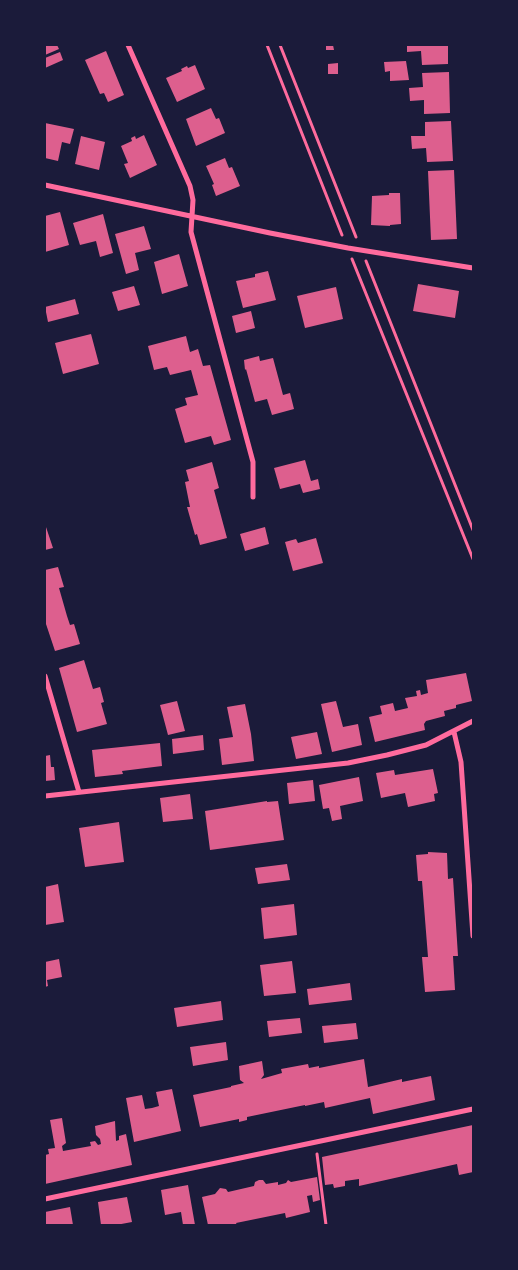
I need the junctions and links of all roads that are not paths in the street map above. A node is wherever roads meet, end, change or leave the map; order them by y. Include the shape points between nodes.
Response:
1 (128, 45) edge
2 (45, 185) edge
3 (191, 215) junction
4 (473, 268) edge
5 (252, 497) dead end
6 (45, 676) edge
7 (473, 720) edge
8 (454, 732) junction
9 (79, 792) junction
10 (45, 796) edge
11 (473, 936) edge
12 (473, 1109) edge
13 (45, 1199) edge

1 - 3 street via 190,186
2 - 3 street
3 - 4 street via 348,248
3 - 5 street via 191,232 253,462
6 - 9 street
7 - 8 street
8 - 9 street via 426,745 348,762
8 - 11 street via 461,762
9 - 10 street
12 - 13 street

